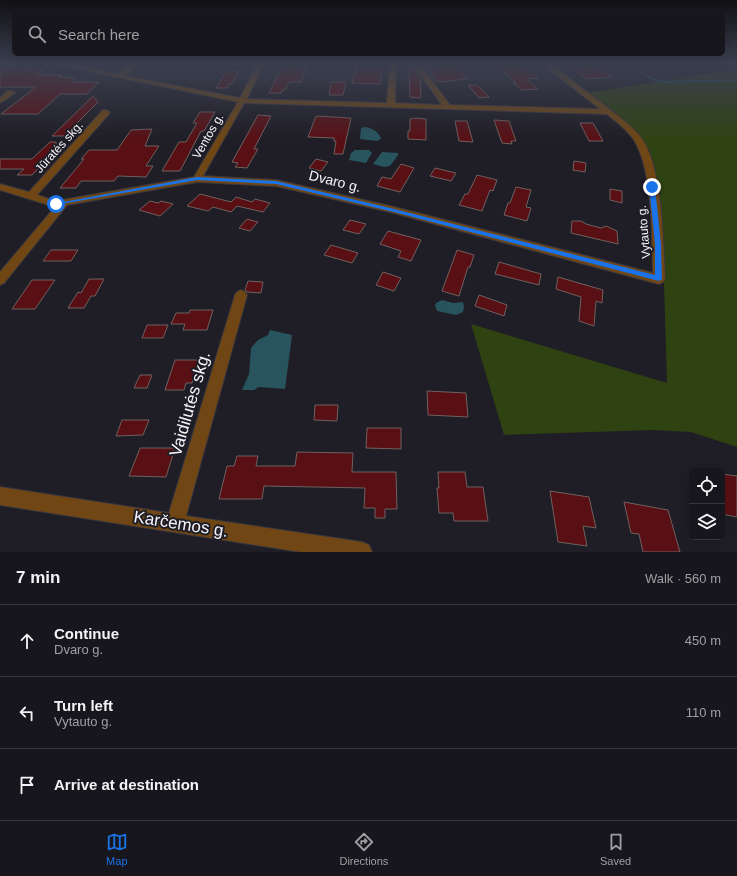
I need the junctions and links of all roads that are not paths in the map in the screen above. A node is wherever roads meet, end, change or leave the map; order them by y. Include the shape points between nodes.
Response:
1 (180, 89) edge
2 (248, 89) edge
3 (392, 89) edge
4 (434, 89) edge
5 (578, 89) edge
6 (11, 93) dead end
7 (0, 101) edge
8 (242, 101) junction
9 (391, 106) junction
10 (448, 108) junction
11 (106, 112) dead end
12 (609, 112) junction
13 (197, 178) junction
14 (0, 187) edge
15 (30, 197) junction
16 (64, 202) junction
17 (659, 279) joint
18 (0, 280) edge
19 (241, 295) dead end
20 (0, 496) edge
21 (175, 523) junction
22 (362, 552) edge

1 - 8 street
2 - 8 street, Ventos g.
3 - 9 street
4 - 10 street
5 - 12 street, Vytauto g.
6 - 7 street
8 - 9 street
8 - 13 street, Ventos g.
9 - 10 street
10 - 12 street
11 - 15 street, Jūratės skg.
12 - 17 street, Vytauto g. via 637,138 645,152 652,187
13 - 16 street, Dvaro g.
13 - 17 street, Dvaro g. via 258,181 300,187
14 - 15 street, Dvaro g.
15 - 16 street, Dvaro g. via 51,203
16 - 18 street
19 - 21 street, Vaidilutės skg.
20 - 21 street, Karčemos g.
21 - 22 street, Karčemos g.

